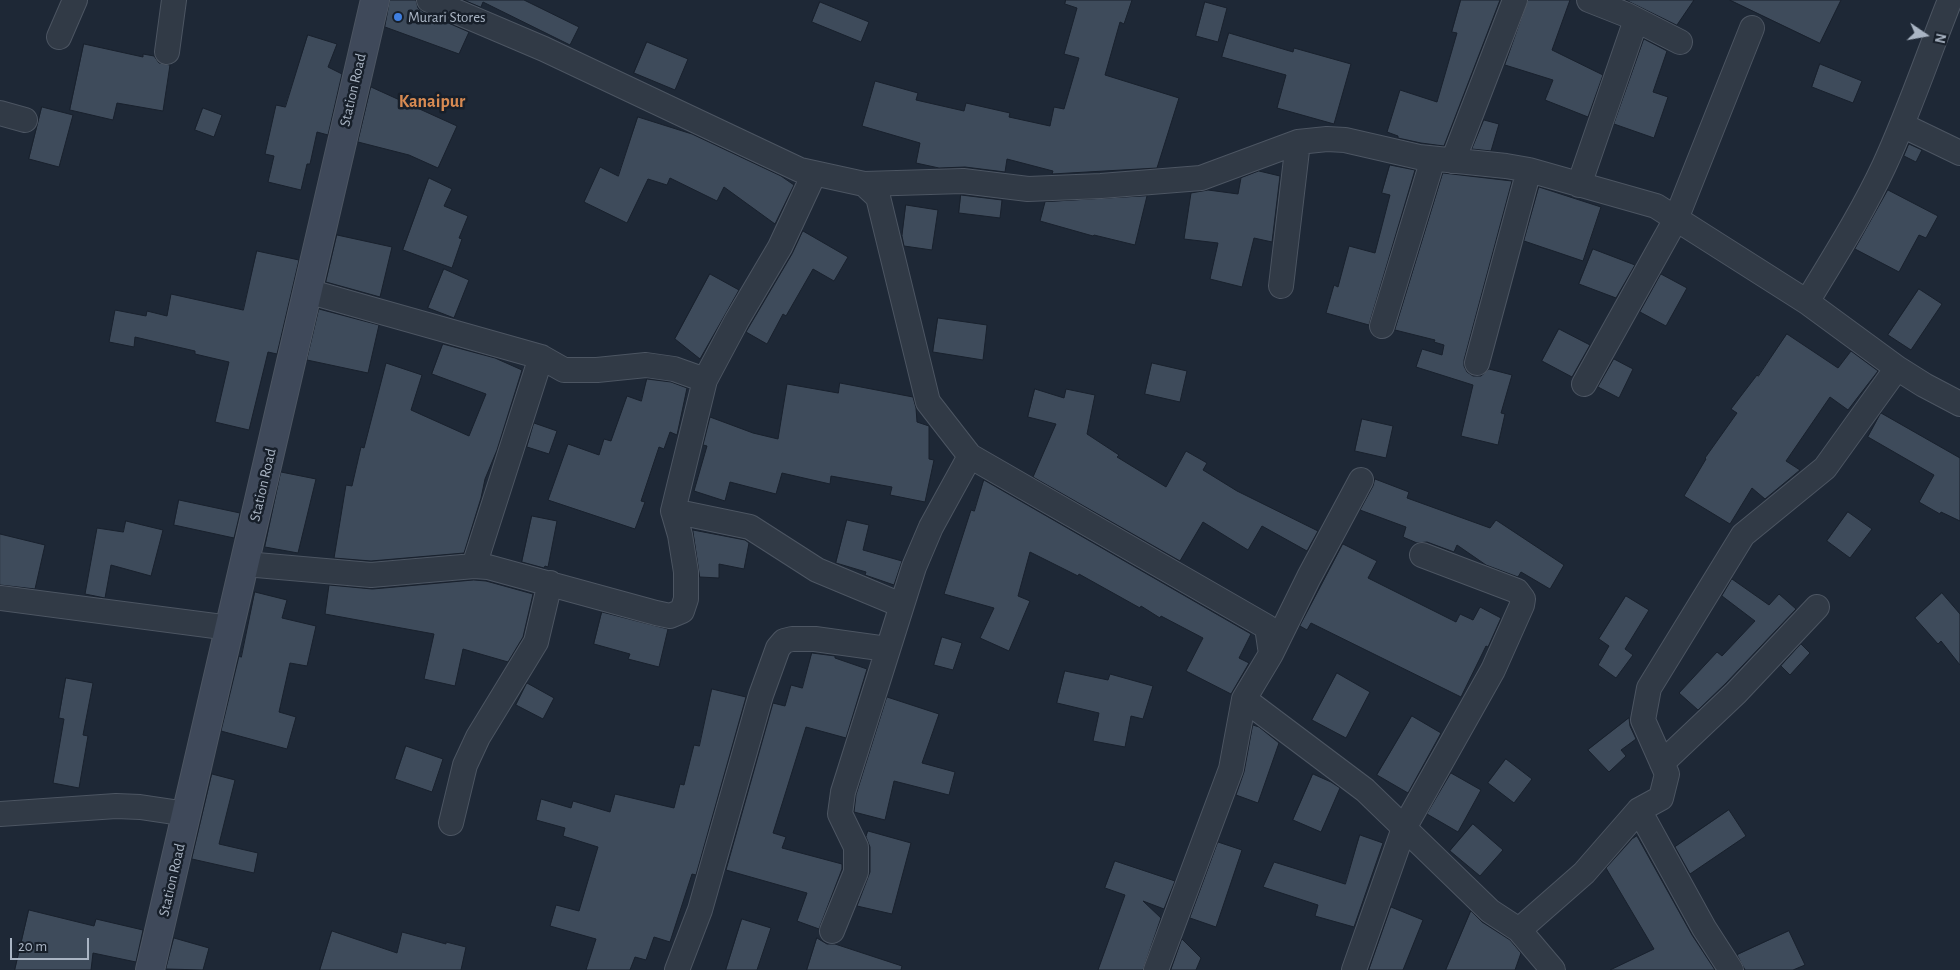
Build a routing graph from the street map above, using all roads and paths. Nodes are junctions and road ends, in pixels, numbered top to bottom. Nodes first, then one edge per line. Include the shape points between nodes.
1 (75, 0) edge
2 (174, 0) edge
3 (375, 0) edge
4 (429, 0) edge
5 (1515, 0) edge
6 (1590, 0) edge
7 (1950, 0) edge
8 (1636, 20) junction
9 (1752, 28) dead end
10 (59, 37) dead end
11 (1680, 42) dead end
12 (167, 52) dead end
13 (0, 113) edge
14 (24, 120) dead end
15 (1902, 125) junction
16 (1298, 142) junction
17 (1960, 153) edge
18 (1443, 160) junction
19 (1529, 170) junction
20 (814, 174) junction
21 (864, 184) junction
22 (1579, 186) junction
23 (1676, 219) junction
24 (1282, 286) dead end
25 (307, 291) junction
26 (1807, 302) junction
27 (1382, 326) dead end
28 (541, 358) junction
29 (1477, 363) dead end
30 (1897, 368) junction
31 (705, 380) junction
32 (1584, 384) dead end
33 (1960, 404) edge
34 (970, 456) junction
35 (1361, 480) dead end
36 (673, 511) junction
37 (1422, 555) dead end
38 (244, 564) junction
39 (474, 566) junction
40 (550, 583) junction
41 (0, 598) edge
42 (901, 605) junction
43 (1817, 607) dead end
44 (230, 628) junction
45 (887, 649) junction
46 (1271, 654) junction
47 (1244, 699) junction
48 (1662, 762) junction
49 (1639, 810) junction
50 (0, 814) edge
51 (188, 814) junction
52 (451, 823) dead end
53 (1404, 828) junction
54 (832, 930) dead end
55 (1519, 930) junction
56 (150, 970) edge
57 (677, 970) edge
58 (1156, 970) edge
59 (1354, 970) edge
60 (1553, 970) edge
61 (1731, 970) edge

1 - 10 street
2 - 12 street
3 - 25 main road, Station Road
4 - 20 street via 544,49
5 - 18 street
6 - 8 street
7 - 15 street
8 - 11 street
8 - 22 street
9 - 23 street
13 - 14 street
15 - 17 street
15 - 26 street via 1853,226
16 - 18 street via 1345,140
16 - 21 street via 1201,178 1028,189 963,181
16 - 24 street
18 - 19 street
18 - 27 street
19 - 22 street
19 - 29 street
20 - 21 street
20 - 31 street via 780,247
21 - 34 street via 878,197 928,402
22 - 23 street via 1656,206
23 - 26 street
23 - 32 street
25 - 28 street
25 - 38 main road, Station Road
26 - 30 street
28 - 31 street via 564,370 646,365 674,369
28 - 39 street
30 - 33 street
30 - 48 street via 1826,468 1743,535 1649,688 1643,720
31 - 36 street
34 - 42 street via 930,527
34 - 46 street via 1267,627
35 - 46 street
36 - 40 street via 686,572 686,599 682,611 670,616
36 - 42 street via 750,527 817,570
37 - 53 street via 1517,591 1523,599 1493,670
38 - 39 street via 371,575
38 - 44 main road, Station Road
39 - 40 street
40 - 52 street via 536,642 478,737 465,765
41 - 44 street
42 - 45 street
43 - 48 street via 1736,693
44 - 51 main road, Station Road
45 - 54 street via 843,792 840,814 856,847 856,872
45 - 57 street via 815,638 784,641 778,648 761,695 700,910
46 - 47 street
47 - 53 street via 1365,790
47 - 58 street via 1231,769
48 - 49 street via 1667,774 1661,798
49 - 55 street via 1584,873
49 - 61 street
50 - 51 street via 116,806
51 - 56 main road, Station Road
53 - 55 street via 1490,910
53 - 59 street
55 - 60 street

